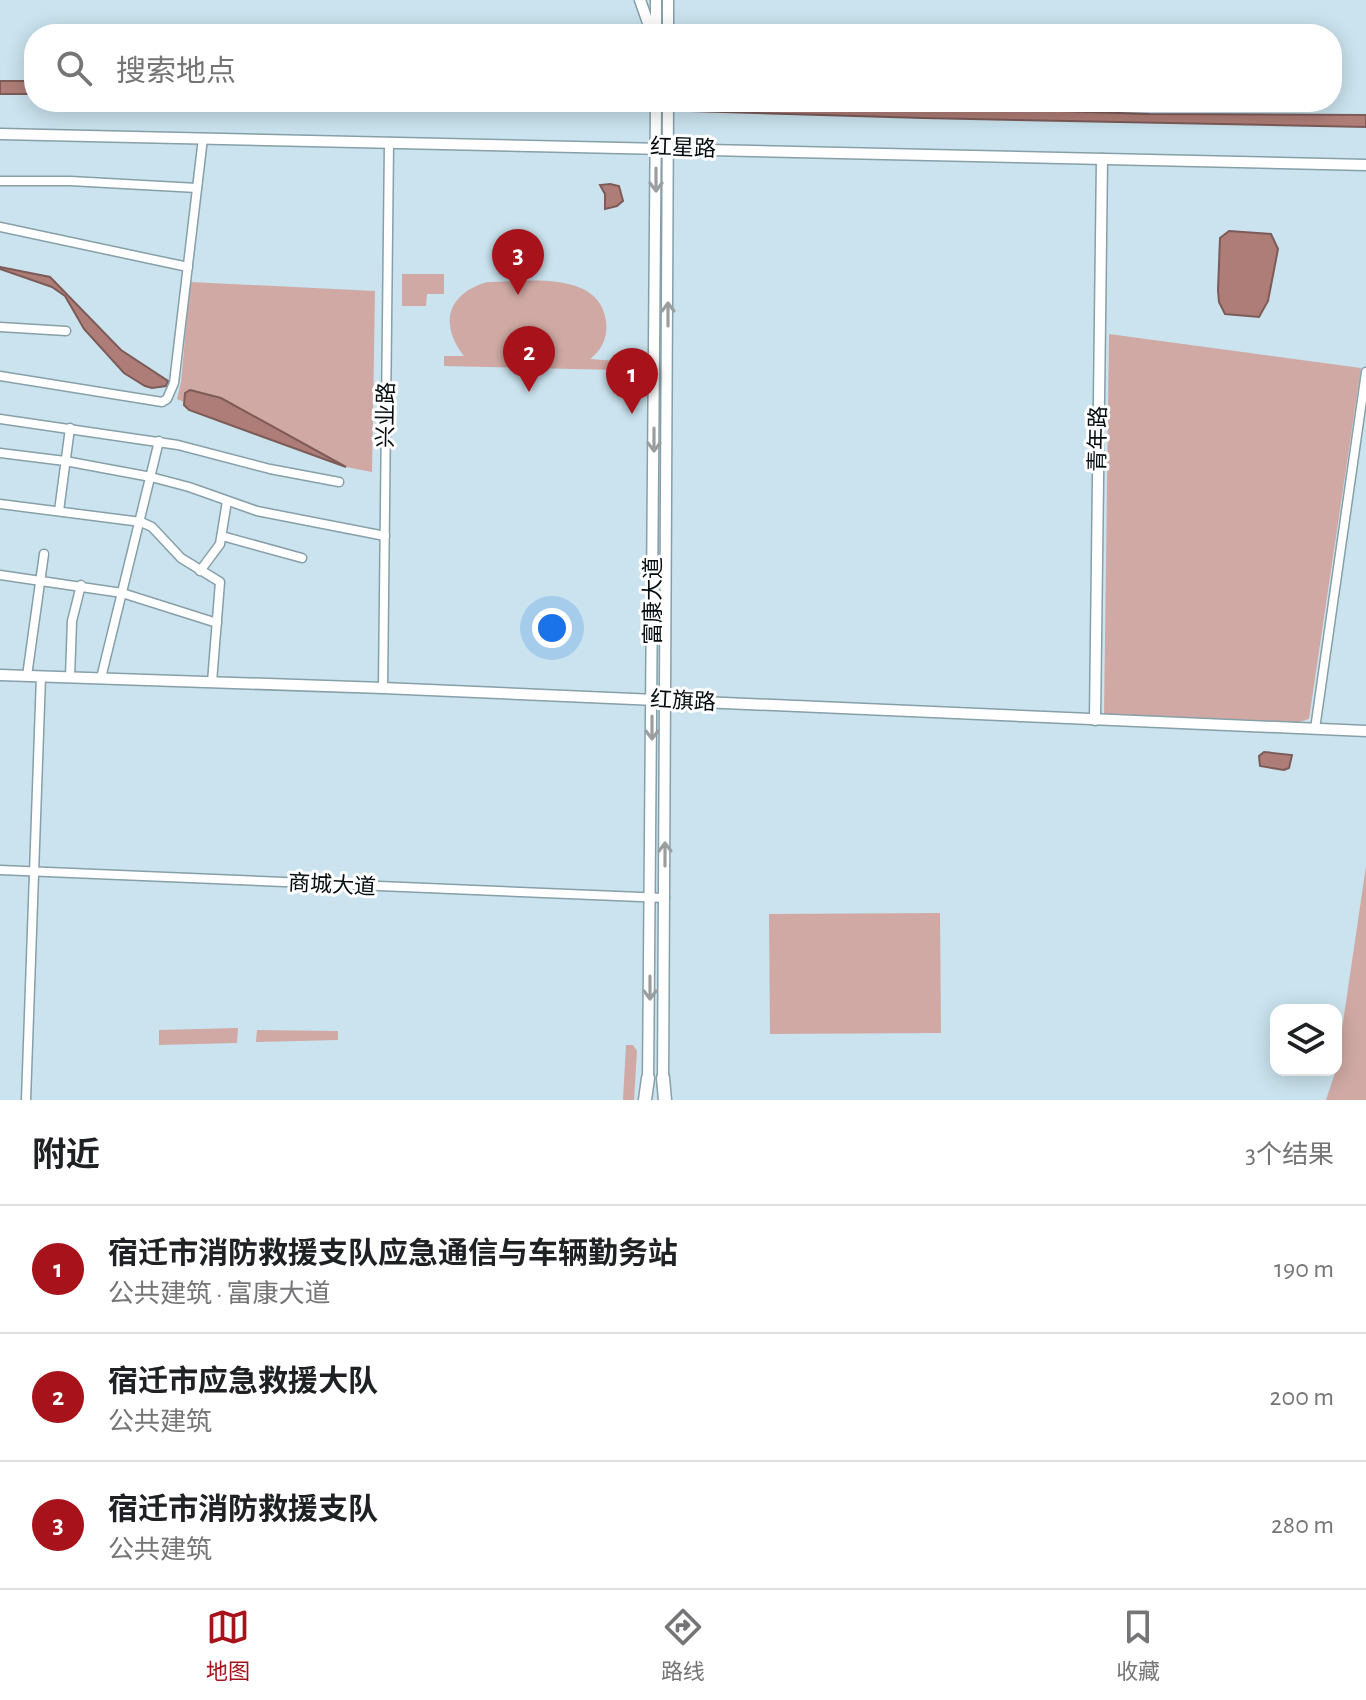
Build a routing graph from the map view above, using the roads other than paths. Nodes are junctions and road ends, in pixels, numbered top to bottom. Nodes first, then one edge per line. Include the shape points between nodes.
1 (640, 0) edge
2 (656, 0) edge
3 (668, 0) edge
4 (650, 24) edge
5 (655, 24) edge
6 (668, 24) edge
7 (656, 112) edge
8 (668, 112) edge
9 (0, 134) edge
10 (203, 138) junction
11 (389, 142) junction
12 (656, 147) junction
13 (668, 148) junction
14 (1102, 159) junction
15 (1366, 165) edge
16 (0, 181) edge
17 (197, 188) junction
18 (0, 227) edge
19 (188, 267) junction
20 (0, 327) edge
21 (66, 331) dead end
22 (1366, 372) edge
23 (0, 376) edge
24 (0, 419) edge
25 (1362, 424) edge
26 (70, 428) junction
27 (159, 441) junction
28 (0, 453) edge
29 (65, 461) junction
30 (151, 477) junction
31 (339, 482) dead end
32 (227, 501) junction
33 (0, 504) edge
34 (59, 511) junction
35 (141, 522) junction
36 (222, 536) junction
37 (385, 536) junction
38 (44, 554) dead end
39 (302, 558) dead end
40 (200, 571) junction
41 (0, 575) edge
42 (39, 579) junction
43 (81, 585) junction
44 (122, 593) junction
45 (217, 623) junction
46 (0, 675) edge
47 (27, 676) junction
48 (41, 676) junction
49 (70, 677) junction
50 (101, 678) junction
51 (212, 682) junction
52 (383, 688) junction
53 (652, 700) junction
54 (666, 701) junction
55 (1095, 720) junction
56 (1315, 729) junction
57 (1366, 731) edge
58 (0, 870) edge
59 (34, 871) junction
60 (651, 898) junction
61 (665, 898) junction
62 (648, 1078) joint
63 (663, 1078) joint
64 (26, 1100) edge
65 (646, 1100) edge
66 (664, 1100) edge

1 - 4 street
2 - 5 street
3 - 6 street
7 - 12 street, 富康大道
8 - 13 street, 富康大道
9 - 10 street, 红星路
10 - 11 street, 红星路
10 - 17 street
11 - 12 street, 红星路
11 - 37 street, 兴业路
12 - 13 street, 红星路
12 -> 53 street, 富康大道
13 - 14 street, 红星路
54 -> 13 street, 富康大道
14 - 15 street, 红星路
14 - 55 street, 青年路
16 - 17 street
17 - 19 street
18 - 19 street
19 - 23 street via 174,383 162,402
20 - 21 street
22 - 25 street
24 - 26 street
25 - 56 street
26 - 27 street
26 - 29 street
27 - 30 street
27 - 31 street
28 - 29 street
29 - 30 street
29 - 34 street
30 - 32 street
30 - 35 street
32 - 36 street
32 - 37 street
33 - 34 street
34 - 35 street
35 - 40 street
35 - 44 street
36 - 39 street
36 - 40 street
37 - 52 street, 兴业路
38 - 42 street
40 - 45 street via 220,582
41 - 42 street
42 - 43 street
42 - 47 street
43 - 44 street
43 - 49 street via 72,621
44 - 45 street
44 - 50 street
45 - 51 street
46 - 47 street, 红旗路
47 - 48 street, 红旗路
48 - 49 street, 红旗路
48 - 59 street
49 - 50 street, 红旗路
50 - 51 street, 红旗路
51 - 52 street, 红旗路
52 - 53 street, 红旗路
53 - 54 street, 红旗路
53 -> 60 street, 富康大道
54 - 55 street, 红旗路
61 -> 54 street, 富康大道
55 - 56 street, 红旗路
56 - 57 street, 红旗路
58 - 59 street, 商城大道
59 - 60 street, 商城大道
59 - 64 street
60 - 61 street, 商城大道
60 -> 62 street, 富康大道
61 - 63 street, 富康大道
62 - 65 main road
63 - 66 main road

